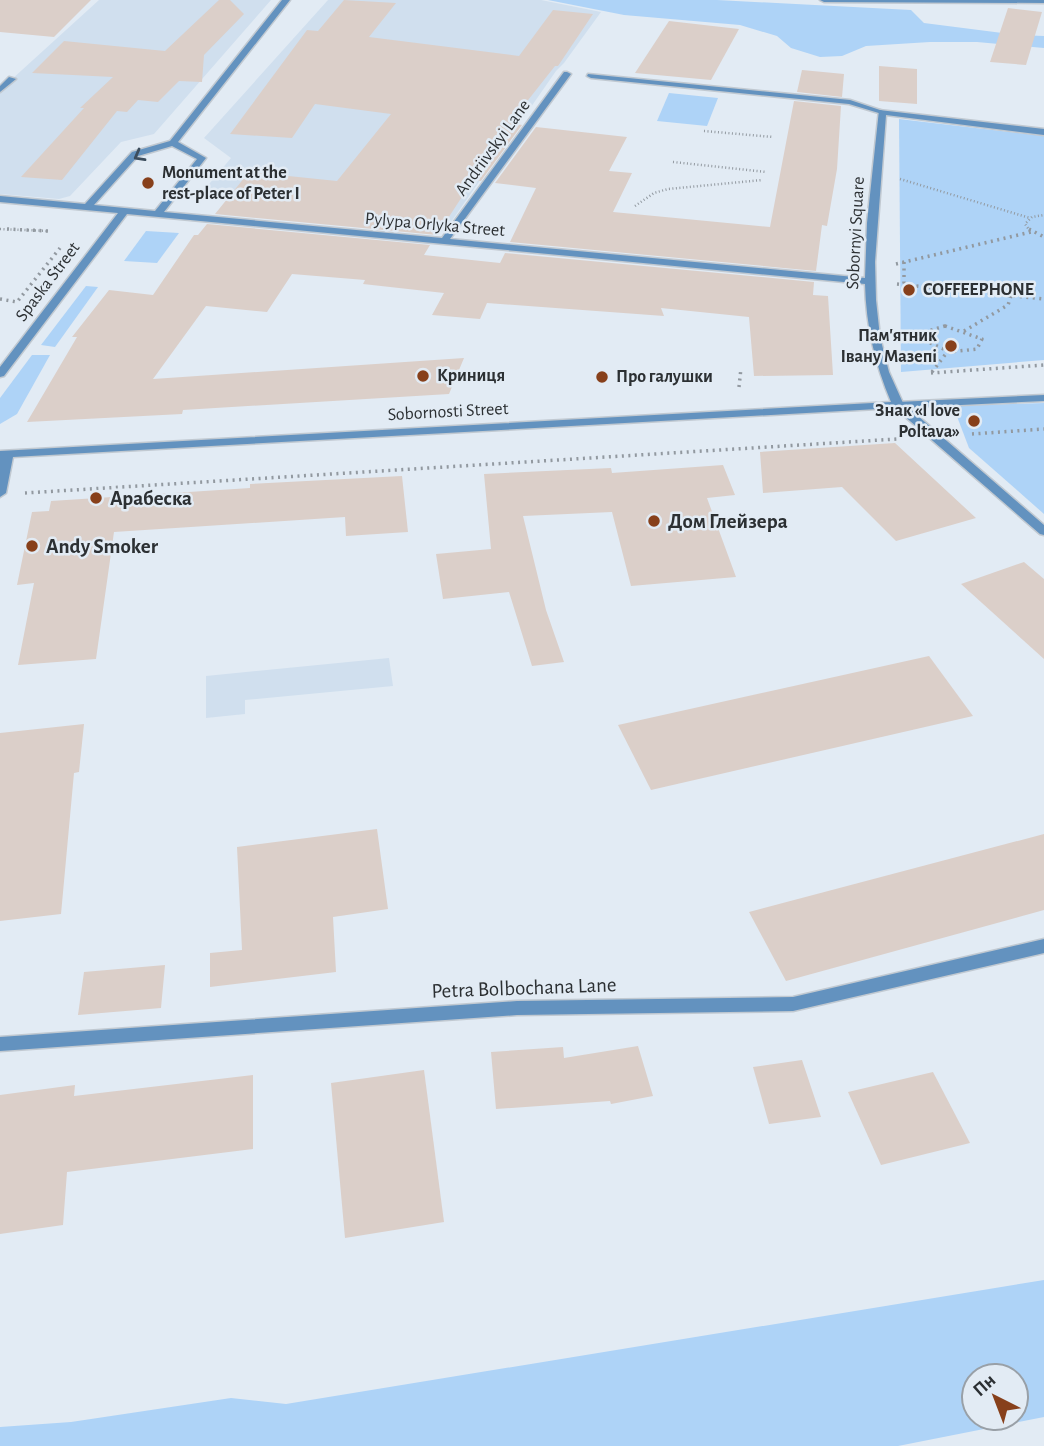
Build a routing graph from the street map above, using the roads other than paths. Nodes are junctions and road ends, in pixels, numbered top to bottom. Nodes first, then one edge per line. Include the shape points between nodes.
1 (286, 0) edge
2 (824, 0) edge
3 (1044, 1) edge
4 (567, 74) dead end
5 (591, 76) dead end
6 (12, 79) dead end
7 (0, 90) edge
8 (882, 112) junction
9 (1044, 132) edge
10 (173, 143) junction
11 (0, 199) edge
12 (88, 207) junction
13 (124, 211) junction
14 (157, 214) junction
15 (444, 241) junction
16 (868, 281) junction
17 (0, 374) edge
18 (1044, 398) edge
19 (898, 405) junction
20 (4, 454) edge
21 (0, 493) edge
22 (1044, 531) edge
23 (1044, 946) edge
24 (0, 1044) edge

1 - 10 street
2 - 3 street
4 - 15 street, Andriivskyi Lane
5 - 8 street via 850,102
6 - 7 street
8 - 9 street
8 - 16 street, Sobornyi Square
10 -> 12 street via 135,154
10 - 14 street via 202,158
11 - 12 street, Pylypa Orlyka Street
12 - 13 street, Pylypa Orlyka Street
13 - 14 street, Pylypa Orlyka Street
13 - 17 street, Spaska Street
14 - 15 street, Pylypa Orlyka Street
15 - 16 street, Pylypa Orlyka Street
16 - 19 street, Sobornyi Square via 883,378
18 - 19 street, Sobornosti Street
19 - 20 street, Sobornosti Street
19 - 22 street, Sobornyi Square
20 - 21 street
23 - 24 street, Petra Bolbochana Lane via 793,1004 517,1008

